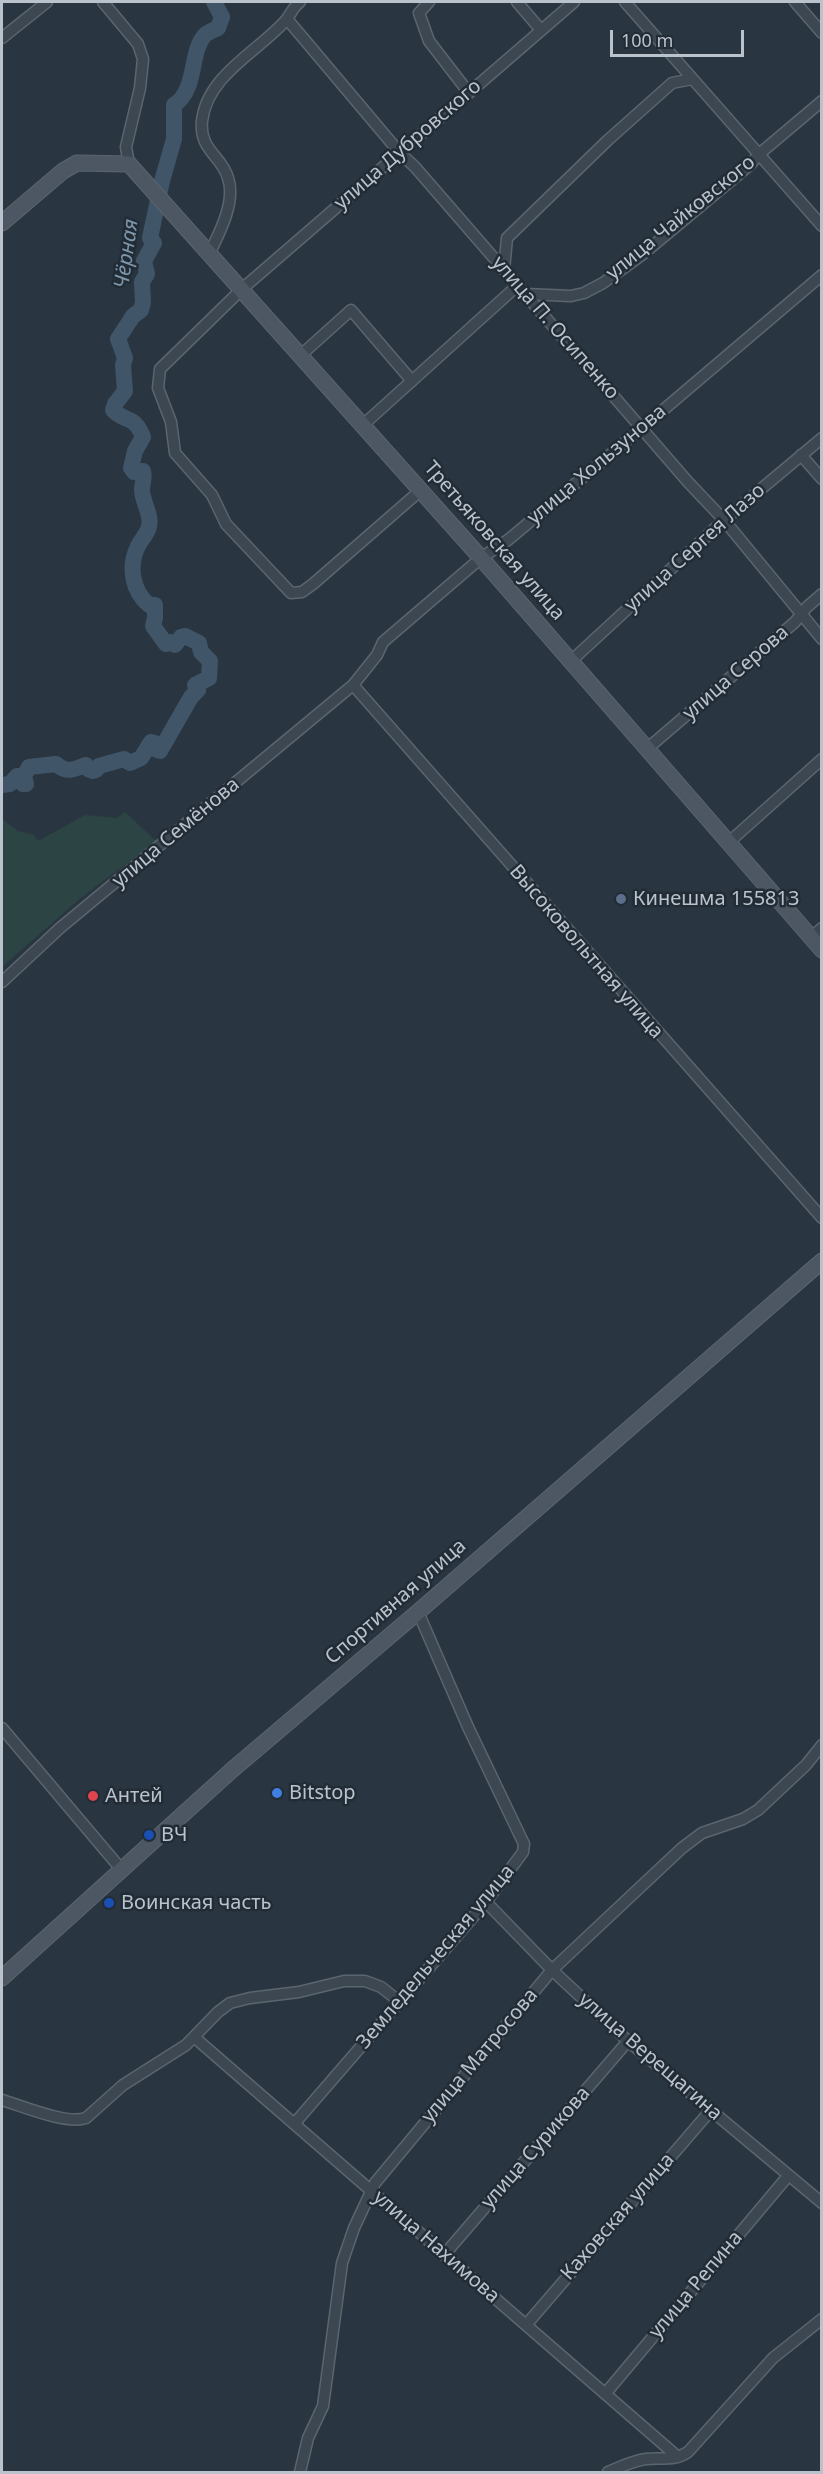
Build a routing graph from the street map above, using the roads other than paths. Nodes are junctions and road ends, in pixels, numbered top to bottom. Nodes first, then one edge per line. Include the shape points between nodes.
1 (47, 2) edge
2 (103, 2) edge
3 (300, 2) edge
4 (429, 2) edge
5 (517, 2) edge
6 (574, 2) edge
7 (625, 2) edge
8 (795, 2) edge
9 (287, 19) junction
10 (541, 30) junction
11 (822, 33) edge
12 (2, 38) edge
13 (692, 79) junction
14 (469, 93) junction
15 (822, 101) edge
16 (400, 153) junction
17 (758, 155) junction
18 (132, 168) junction
19 (2, 223) edge
20 (822, 226) edge
21 (210, 252) junction
22 (504, 270) junction
23 (822, 275) edge
24 (242, 289) junction
25 (521, 290) junction
26 (301, 355) junction
27 (412, 381) junction
28 (363, 425) junction
29 (642, 428) junction
30 (822, 438) edge
31 (801, 455) junction
32 (822, 479) edge
33 (421, 490) junction
34 (724, 520) junction
35 (481, 558) junction
36 (822, 594) edge
37 (801, 614) junction
38 (822, 639) edge
39 (572, 661) junction
40 (353, 685) junction
41 (648, 748) junction
42 (822, 759) edge
43 (728, 843) junction
44 (816, 933) edge
45 (822, 950) edge
46 (2, 982) edge
47 (822, 1218) edge
48 (822, 1261) edge
49 (418, 1612) junction
50 (2, 1728) edge
51 (822, 1745) edge
52 (121, 1869) junction
53 (486, 1902) junction
54 (552, 1970) junction
55 (2, 1978) edge
56 (400, 2002) junction
57 (194, 2037) junction
58 (628, 2041) junction
59 (2, 2100) edge
60 (711, 2110) junction
61 (294, 2124) junction
62 (788, 2176) junction
63 (370, 2190) junction
64 (822, 2203) edge
65 (444, 2255) junction
66 (822, 2319) edge
67 (526, 2325) junction
68 (605, 2394) junction
69 (678, 2457) junction
70 (660, 2460) junction
71 (300, 2472) edge
72 (608, 2472) edge
73 (661, 2472) edge

1 - 12 street
2 - 18 street via 138,44 143,59 126,147
3 - 9 street
4 - 14 street via 419,13 429,41
5 - 10 street
6 - 10 street, улица Дубровского
7 - 13 street
8 - 11 street
9 - 16 street, улица П. Осипенко
9 - 21 street via 226,74 205,109 202,122 206,145 230,185 226,214
10 - 14 street, улица Дубровского
13 - 17 street
13 - 22 street via 672,83 542,202 507,238
14 - 16 street, улица Дубровского
15 - 17 street, улица Чайковского
16 - 22 street, улица П. Осипенко
16 - 24 street, улица Дубровского
17 - 20 street
17 - 25 street, улица Чайковского via 644,254 603,283 571,296
18 - 19 street via 76,163
18 - 21 street, Третьяковская улица
21 - 24 street, Третьяковская улица
22 - 25 street, улица П. Осипенко
23 - 29 street, улица Хользунова
24 - 26 street, Третьяковская улица
24 - 33 street via 160,369 158,388 171,422 175,453 212,495 226,524 291,593 302,592
25 - 27 street
25 - 29 street, улица П. Осипенко
26 - 27 street via 351,310
26 - 28 street, Третьяковская улица
27 - 28 street
28 - 33 street, Третьяковская улица
29 - 34 street, улица П. Осипенко
29 - 35 street, улица Хользунова
30 - 31 street, улица Сергея Лазо
31 - 32 street
31 - 34 street, улица Сергея Лазо
33 - 35 street, Третьяковская улица
34 - 37 street, улица П. Осипенко
34 - 39 street, улица Сергея Лазо
35 - 39 street, Третьяковская улица
35 - 40 street, улица Хользунова via 383,642
36 - 37 street, улица Серова
37 - 38 street, улица П. Осипенко
37 - 41 street, улица Серова
39 - 41 street, Третьяковская улица
40 - 46 street, улица Семёнова via 60,928
40 - 47 street, Высоковольтная улица
41 - 43 street, Третьяковская улица
42 - 43 street
43 - 44 street, Третьяковская улица
44 - 45 street, Третьяковская улица
48 - 49 street, Спортивная улица
49 - 52 street, Спортивная улица
49 - 53 street, Земледельческая улица via 524,1844 523,1852
50 - 52 street
51 - 54 street, улица Матросова via 758,1810 702,1833 682,1848
52 - 55 street, Спортивная улица
53 - 54 street, улица Верещагина
53 - 56 street, Земледельческая улица
54 - 58 street, улица Верещагина
54 - 63 street, улица Матросова
56 - 57 street via 381,1987 365,1981 344,1981 230,2004
56 - 61 street, Земледельческая улица
57 - 59 street via 123,2085 86,2118 79,2120
57 - 61 street, улица Нахимова
58 - 60 street, улица Верещагина
58 - 65 street, улица Сурикова
60 - 62 street, улица Верещагина
60 - 67 street, Каховская улица
61 - 63 street, улица Нахимова
62 - 64 street, улица Верещагина
62 - 68 street, улица Репина
63 - 65 street, улица Нахимова
63 - 71 street, улица Матросова via 342,2263 323,2406 308,2438
65 - 67 street, улица Нахимова
66 - 69 street via 773,2358 697,2444
67 - 68 street, улица Нахимова
68 - 69 street, улица Нахимова
69 - 70 street
70 - 72 street via 630,2463
70 - 73 street

